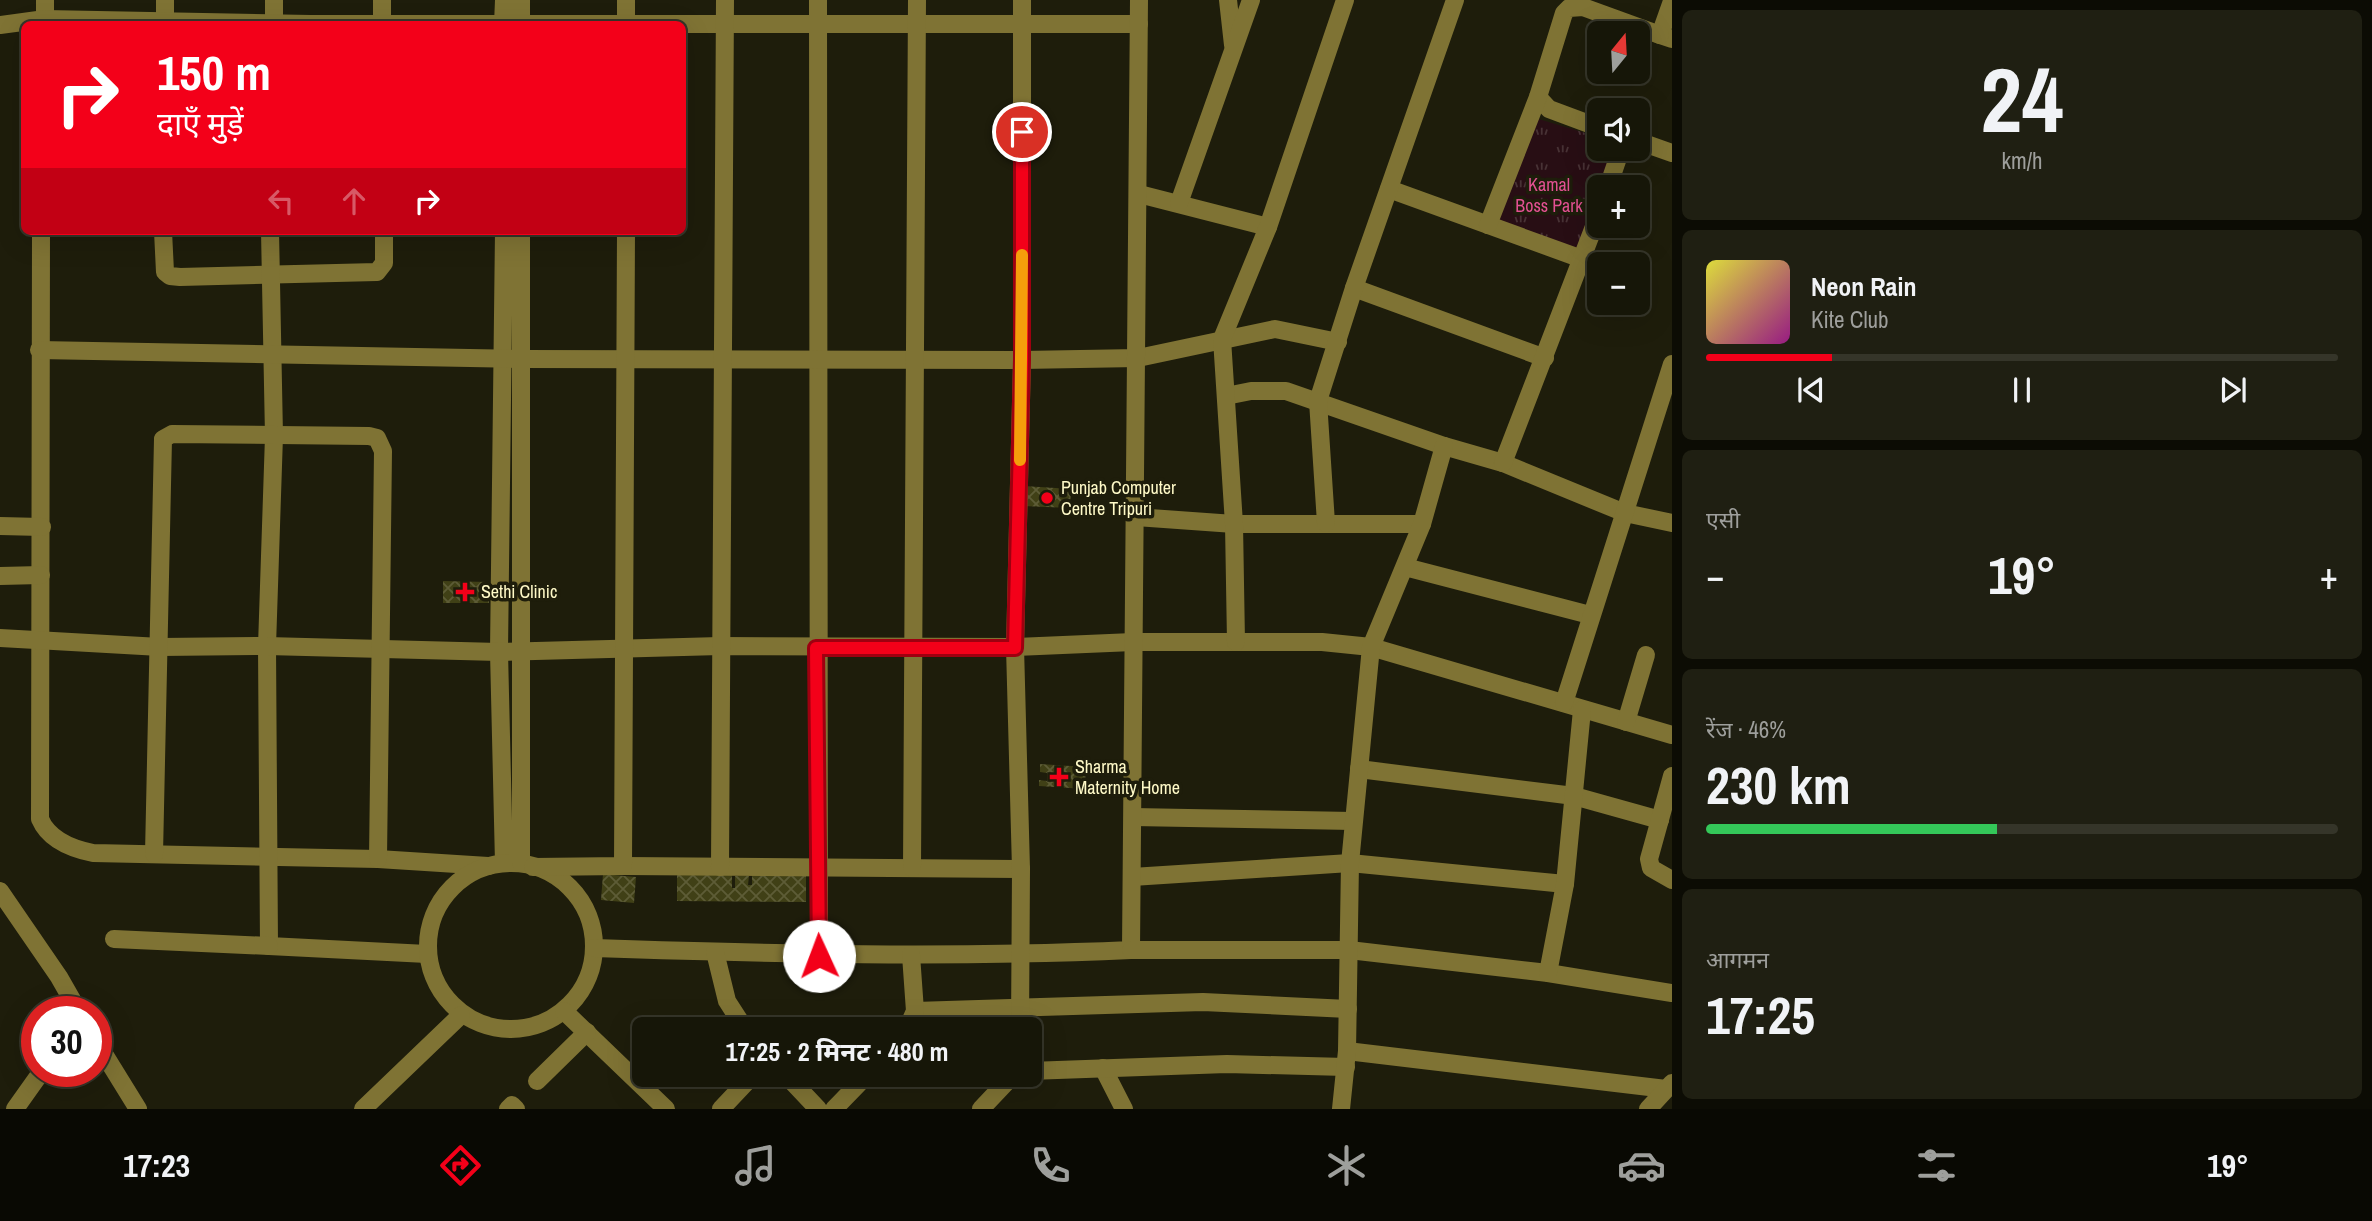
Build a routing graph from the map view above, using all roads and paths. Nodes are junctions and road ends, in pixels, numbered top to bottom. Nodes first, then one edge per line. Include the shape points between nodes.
1 (45, 0) edge
2 (165, 0) edge
3 (274, 0) edge
4 (382, 0) edge
5 (504, 0) edge
6 (522, 0) edge
7 (626, 0) edge
8 (724, 0) edge
9 (818, 0) edge
10 (917, 0) edge
11 (1022, 0) edge
12 (1139, 0) edge
13 (1228, 0) edge
14 (1251, 0) edge
15 (1345, 0) edge
16 (1455, 0) edge
17 (1672, 1) edge
18 (1561, 4) edge
19 (45, 21) edge
20 (165, 21) edge
21 (274, 21) edge
22 (382, 21) edge
23 (511, 21) edge
24 (513, 21) edge
25 (626, 21) edge
26 (21, 24) edge
27 (686, 24) edge
28 (724, 24) junction
29 (817, 24) junction
30 (917, 24) junction
31 (1022, 24) junction
32 (1139, 24) junction
33 (0, 25) edge
34 (1666, 37) edge
35 (1233, 51) junction
36 (1538, 97) junction
37 (1587, 123) edge
38 (1650, 145) edge
39 (1672, 153) edge
40 (1389, 189) junction
41 (1139, 194) junction
42 (1179, 203) junction
43 (1488, 225) junction
44 (1268, 227) junction
45 (41, 235) edge
46 (163, 235) edge
47 (270, 235) edge
48 (384, 235) edge
49 (503, 235) edge
50 (521, 235) edge
51 (626, 235) edge
52 (1590, 238) edge
53 (1583, 259) junction
54 (270, 273) junction
55 (1354, 288) junction
56 (1222, 339) junction
57 (1338, 342) junction
58 (39, 350) junction
59 (271, 355) junction
60 (512, 358) junction
61 (1138, 358) junction
62 (1545, 358) junction
63 (625, 359) junction
64 (724, 359) junction
65 (818, 360) junction
66 (916, 360) junction
67 (1022, 360) junction
68 (1672, 364) edge
69 (1226, 396) junction
70 (1318, 401) junction
71 (274, 436) junction
72 (1444, 446) junction
73 (1503, 463) junction
74 (1625, 513) junction
75 (1136, 517) junction
76 (1326, 523) junction
77 (1672, 523) edge
78 (1234, 524) junction
79 (1422, 524) junction
80 (0, 526) edge
81 (41, 527) junction
82 (1405, 567) junction
83 (41, 575) junction
84 (0, 576) edge
85 (1590, 615) junction
86 (0, 638) edge
87 (42, 640) junction
88 (1133, 642) junction
89 (1236, 642) junction
90 (267, 646) junction
91 (720, 646) junction
92 (911, 647) junction
93 (1371, 647) junction
94 (160, 648) junction
95 (816, 648) junction
96 (1015, 648) junction
97 (380, 649) junction
98 (625, 649) junction
99 (499, 652) junction
100 (519, 652) junction
101 (1646, 655) dead end
102 (1563, 703) junction
103 (1582, 710) junction
104 (1626, 722) junction
105 (1672, 735) edge
106 (1359, 769) junction
107 (1671, 781) edge
108 (1574, 796) junction
109 (1133, 817) junction
110 (1660, 820) junction
111 (1353, 821) junction
112 (154, 854) junction
113 (269, 857) junction
114 (378, 859) junction
115 (1350, 863) junction
116 (511, 865) junction
117 (623, 866) junction
118 (720, 867) junction
119 (816, 867) junction
120 (912, 868) junction
121 (1021, 869) junction
122 (1132, 877) junction
123 (1672, 880) edge
124 (1565, 884) junction
125 (3, 902) edge
126 (114, 939) dead end
127 (270, 946) junction
128 (594, 948) junction
129 (1131, 950) junction
130 (1349, 950) junction
131 (715, 953) junction
132 (427, 954) junction
133 (1021, 955) junction
134 (819, 956) junction
135 (911, 956) junction
136 (1548, 973) junction
137 (1672, 993) edge
138 (70, 996) edge
139 (1021, 1007) junction
140 (1348, 1009) junction
141 (564, 1011) junction
142 (915, 1011) junction
143 (461, 1015) junction
144 (737, 1017) edge
145 (912, 1017) edge
146 (1021, 1017) edge
147 (587, 1032) junction
148 (1347, 1059) junction
149 (112, 1067) edge
150 (1103, 1068) junction
151 (1042, 1070) edge
152 (537, 1081) dead end
153 (1669, 1086) edge
154 (31, 1087) edge
155 (742, 1087) edge
156 (797, 1087) edge
157 (855, 1087) edge
158 (1002, 1087) edge
159 (15, 1109) edge
160 (138, 1109) edge
161 (363, 1109) edge
162 (508, 1109) edge
163 (516, 1109) edge
164 (666, 1109) edge
165 (721, 1109) edge
166 (818, 1109) edge
167 (834, 1109) edge
168 (981, 1109) edge
169 (1124, 1109) edge
170 (1341, 1109) edge
171 (1648, 1109) edge

1 - 19 street
2 - 20 street
3 - 21 street
4 - 22 street
5 - 23 street
6 - 24 street
7 - 25 street
8 - 28 street
9 - 29 street
10 - 30 street
11 - 31 street
12 - 32 street
13 - 35 street
14 - 35 street
15 - 44 street
16 - 40 street
17 - 34 street
18 - 34 street via 1583,7
18 - 36 street via 1564,13
26 - 33 street
27 - 28 street
28 - 29 street
28 - 64 street
29 - 30 street
29 - 65 street
30 - 31 street
30 - 66 street
31 - 32 street
31 - 67 street
32 - 41 street
35 - 42 street
36 - 37 street via 1549,109
36 - 43 street
38 - 39 street
40 - 43 street
40 - 55 street
41 - 42 street
41 - 61 street
42 - 44 street
43 - 53 street
44 - 56 street
45 - 58 street
46 - 54 street via 163,264 170,276
47 - 54 street
48 - 54 street via 384,262 377,272
49 - 60 street
50 - 60 street
51 - 63 street
52 - 53 street
53 - 62 street
54 - 59 street
55 - 57 street
55 - 62 street
56 - 57 street via 1285,329
56 - 61 street
56 - 69 street
57 - 70 street
58 - 59 street
58 - 81 street
59 - 60 street
59 - 71 street
60 - 63 street
60 - 99 street
60 - 100 street
61 - 67 street
61 - 75 street
62 - 73 street
63 - 64 street
63 - 98 street
64 - 65 street
64 - 91 street
65 - 66 street
65 - 95 street
66 - 67 street
66 - 92 street
67 - 96 street
68 - 74 street
69 - 70 street via 1286,391
69 - 78 street
70 - 72 street
70 - 76 street
71 - 90 street
71 - 94 street via 172,434 163,439
71 - 97 street via 369,436 381,443
72 - 73 street
72 - 79 street
73 - 74 street
74 - 77 street
74 - 85 street
75 - 78 street
75 - 88 street
76 - 78 street
76 - 79 street
78 - 89 street
79 - 82 street
80 - 81 street
81 - 83 street
82 - 85 street
82 - 93 street
83 - 84 street
83 - 87 street
85 - 102 street
86 - 87 street
87 - 94 street
87 - 112 street via 40,820 44,828 59,841 93,853
88 - 89 street
88 - 96 street
88 - 109 street
89 - 93 street
90 - 94 street
90 - 97 street
90 - 113 street
91 - 95 street
91 - 98 street
91 - 118 street
92 - 95 street
92 - 96 street
92 - 120 street
93 - 102 street
93 - 106 street
94 - 112 street
95 - 119 street
96 - 121 street
97 - 99 street
97 - 114 street
98 - 100 street
98 - 117 street
99 - 100 street
99 - 116 street
100 - 116 street
101 - 104 street
102 - 103 street
103 - 104 street
103 - 108 street
104 - 105 street
106 - 108 street
106 - 111 street
107 - 110 street
108 - 110 street
108 - 124 street
109 - 111 street
109 - 122 street
110 - 123 street via 1651,867
111 - 115 street
112 - 113 street
113 - 114 street
113 - 127 street
114 - 116 street
115 - 122 street
115 - 124 street
115 - 130 street
116 - 117 street
116 - 128 street via 547,871 567,885 592,925
116 - 132 street via 462,878 441,899 429,925
117 - 118 street
118 - 119 street
119 - 120 street
119 - 134 street
120 - 121 street
121 - 133 street
122 - 129 street
124 - 136 street
125 - 138 street
126 - 127 street
127 - 132 street
128 - 131 street
128 - 141 street via 585,982
129 - 130 street
129 - 133 street
130 - 136 street
130 - 140 street
131 - 134 street
131 - 144 street via 727,1001
132 - 143 street via 433,978
133 - 135 street
133 - 139 street
134 - 135 street
135 - 142 street
136 - 137 street
139 - 140 street via 1203,1002
139 - 142 street
139 - 146 street
140 - 148 street
141 - 143 street via 541,1024 516,1030 489,1027
141 - 147 street
142 - 145 street
143 - 161 street
147 - 152 street
147 - 164 street
148 - 150 street
148 - 153 street
148 - 170 street
149 - 160 street
150 - 151 street
150 - 169 street
153 - 171 street
154 - 159 street
155 - 165 street
156 - 166 street
157 - 167 street
158 - 168 street
162 - 163 street via 512,1105

